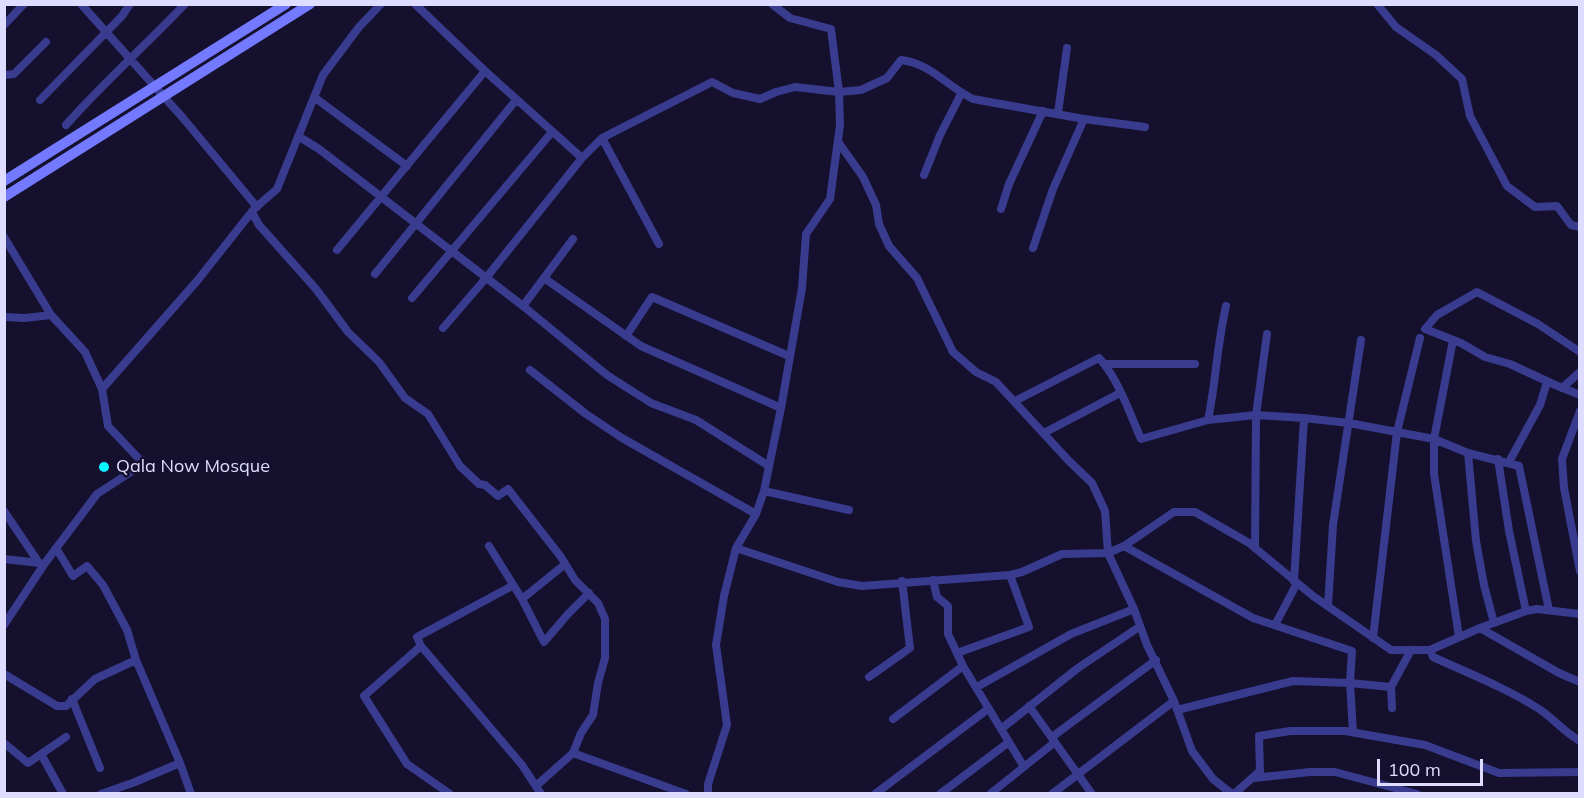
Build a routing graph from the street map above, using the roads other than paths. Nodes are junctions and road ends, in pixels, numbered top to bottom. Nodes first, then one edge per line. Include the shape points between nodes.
1 (24, 4) edge
2 (81, 4) edge
3 (130, 4) edge
4 (185, 4) edge
5 (286, 4) edge
6 (310, 4) edge
7 (381, 4) edge
8 (415, 4) edge
9 (772, 4) edge
10 (1377, 4) edge
11 (4, 25) edge
12 (106, 32) junction
13 (46, 42) dead end
14 (1067, 48) dead end
15 (131, 60) junction
16 (485, 72) junction
17 (4, 75) edge
18 (155, 87) junction
19 (839, 92) junction
20 (961, 94) junction
21 (164, 97) junction
22 (314, 97) junction
23 (40, 100) dead end
24 (516, 100) junction
25 (1043, 111) junction
26 (1058, 113) junction
27 (1084, 119) junction
28 (66, 126) dead end
29 (1145, 127) dead end
30 (552, 132) junction
31 (298, 136) junction
32 (602, 138) junction
33 (839, 143) junction
34 (582, 158) junction
35 (407, 166) junction
36 (924, 176) dead end
37 (4, 181) edge
38 (4, 197) edge
39 (381, 198) junction
40 (254, 209) junction
41 (1001, 209) dead end
42 (416, 225) junction
43 (1580, 228) edge
44 (4, 237) edge
45 (573, 240) dead end
46 (659, 244) dead end
47 (1033, 248) dead end
48 (337, 250) dead end
49 (451, 252) junction
50 (375, 273) dead end
51 (486, 278) junction
52 (544, 278) junction
53 (412, 298) dead end
54 (523, 306) junction
55 (1226, 306) dead end
56 (51, 315) junction
57 (4, 317) edge
58 (443, 328) dead end
59 (1267, 334) dead end
60 (626, 336) junction
61 (1420, 338) dead end
62 (1361, 340) dead end
63 (1453, 340) junction
64 (1580, 352) edge
65 (789, 356) junction
66 (1104, 363) junction
67 (1195, 364) dead end
68 (530, 370) dead end
69 (1580, 372) edge
70 (1547, 382) junction
71 (1562, 388) junction
72 (102, 389) junction
73 (1120, 393) junction
74 (1580, 395) edge
75 (1015, 401) junction
76 (781, 408) junction
77 (1580, 411) edge
78 (1256, 415) junction
79 (1304, 418) junction
80 (1208, 420) junction
81 (1349, 423) junction
82 (1397, 432) junction
83 (1044, 434) junction
84 (1434, 439) junction
85 (1468, 453) junction
86 (1498, 459) junction
87 (1509, 462) junction
88 (769, 466) junction
89 (764, 491) junction
90 (849, 510) dead end
91 (4, 511) edge
92 (756, 514) junction
93 (489, 546) dead end
94 (1124, 546) junction
95 (56, 548) junction
96 (736, 548) junction
97 (1255, 548) junction
98 (1108, 553) junction
99 (4, 559) edge
100 (42, 563) junction
101 (564, 565) junction
102 (1580, 571) edge
103 (1010, 575) junction
104 (933, 580) junction
105 (902, 582) junction
106 (1296, 582) junction
107 (512, 586) junction
108 (589, 593) junction
109 (522, 599) junction
110 (1328, 606) junction
111 (1134, 609) junction
112 (1549, 610) junction
113 (1526, 611) junction
114 (1580, 614) edge
115 (1494, 623) junction
116 (4, 625) edge
117 (1275, 625) junction
118 (1139, 627) junction
119 (1480, 628) junction
120 (1459, 637) junction
121 (1372, 638) junction
122 (421, 646) junction
123 (1411, 650) junction
124 (1430, 650) junction
125 (957, 653) junction
126 (136, 660) junction
127 (1156, 660) junction
128 (963, 666) junction
129 (4, 674) edge
130 (869, 677) dead end
131 (1580, 682) edge
132 (1350, 683) junction
133 (977, 687) junction
134 (1391, 687) junction
135 (72, 699) junction
136 (1174, 701) junction
137 (1029, 706) junction
138 (1392, 708) dead end
139 (988, 709) junction
140 (1177, 710) junction
141 (894, 720) dead end
142 (1001, 729) junction
143 (1353, 732) junction
144 (66, 737) dead end
145 (1053, 740) junction
146 (1580, 741) edge
147 (1009, 742) junction
148 (4, 743) edge
149 (573, 753) junction
150 (41, 754) junction
151 (180, 763) junction
152 (1024, 767) junction
153 (100, 768) dead end
154 (1580, 772) edge
155 (1078, 773) junction
156 (1252, 778) junction
157 (538, 790) edge
158 (189, 793) edge
159 (449, 793) edge
160 (1412, 793) edge
161 (63, 794) edge
162 (101, 794) edge
163 (686, 794) edge
164 (708, 794) edge
165 (875, 794) edge
166 (940, 794) edge
167 (990, 794) edge
168 (1052, 794) edge
169 (1092, 794) edge
170 (1233, 794) edge

1 - 11 street
2 - 12 street
3 - 12 street
4 - 15 street
5 - 18 main road
6 - 21 main road
7 - 22 street via 323,75
8 - 16 street
9 - 19 street via 790,18 831,29
10 - 43 street via 1396,27 1462,79 1470,116 1507,186 1535,207 1557,206 1571,225
12 - 15 street
12 - 23 street
13 - 17 street via 14,74
14 - 26 street
15 - 18 street
15 - 28 street
16 - 24 street
16 - 35 street
18 - 21 street
18 - 37 main road
19 - 20 street via 861,90 887,78 901,60 915,62
19 - 32 street via 795,87 760,99 733,93 712,82
19 - 33 street
20 - 25 street
20 - 36 street
21 - 38 main road
21 - 40 street via 219,159
22 - 31 street
22 - 35 street
24 - 30 street
24 - 42 street
25 - 26 street
25 - 41 street
26 - 27 street
27 - 29 street
27 - 47 street via 1053,189
30 - 34 street
30 - 49 street
31 - 39 street
31 - 40 street via 277,189
32 - 34 street
32 - 46 street
33 - 65 street via 830,199 806,234 802,288
33 - 75 street via 863,177 889,246 916,278 953,352 976,372 996,382
34 - 51 street
35 - 39 street
39 - 42 street
39 - 48 street
40 - 72 street
40 - 101 street via 259,225 348,332 379,362 405,398 428,414 460,466 498,496 508,489
42 - 49 street
42 - 50 street
44 - 56 street
45 - 52 street
49 - 51 street
49 - 53 street
51 - 54 street
51 - 58 street
52 - 54 street
52 - 60 street
54 - 88 street via 607,375 651,403 696,420
55 - 80 street
56 - 57 street
56 - 72 street via 85,352
59 - 78 street
60 - 65 street via 652,297
60 - 76 street
61 - 82 street
62 - 81 street
63 - 64 street via 1425,329 1437,315 1477,292 1538,324
63 - 70 street
63 - 84 street
65 - 76 street
66 - 67 street
66 - 73 street
66 - 75 street via 1099,358
68 - 92 street via 613,432
69 - 71 street
70 - 71 street
70 - 87 street via 1540,405
71 - 74 street
72 - 95 street via 108,426 142,462 97,494
73 - 80 street via 1141,439
73 - 83 street
75 - 83 street
76 - 88 street
77 - 102 street via 1562,459
78 - 79 street
78 - 80 street
78 - 97 street
79 - 81 street
79 - 106 street
81 - 82 street
81 - 110 street via 1333,525
82 - 84 street
82 - 121 street
83 - 98 street via 1092,483 1105,511
84 - 85 street
84 - 120 street via 1434,474
85 - 86 street
85 - 115 street via 1476,541
86 - 87 street
86 - 113 street
87 - 112 street via 1519,466
88 - 89 street
89 - 90 street
89 - 92 street
91 - 100 street
92 - 96 street
93 - 107 street
94 - 97 street via 1174,512 1195,512
94 - 98 street
94 - 117 street via 1253,618
95 - 100 street
95 - 126 street via 73,576 87,566 103,585 127,630
96 - 105 street via 838,582 862,586
96 - 164 street via 716,645 727,725
97 - 106 street
98 - 103 street via 1062,554
98 - 111 street
99 - 100 street
100 - 116 street
101 - 108 street
101 - 109 street
103 - 104 street
103 - 125 street via 1029,627
104 - 105 street
104 - 125 street via 937,597 948,606 948,634
105 - 130 street via 910,648
106 - 110 street
106 - 117 street
107 - 109 street
107 - 122 street via 417,638
108 - 109 street via 544,642
108 - 149 street via 605,619 605,658 593,715
110 - 121 street
111 - 118 street
111 - 133 street via 1071,634
112 - 113 street
112 - 114 street
113 - 115 street
115 - 119 street
117 - 132 street via 1352,651
118 - 127 street
118 - 137 street
119 - 120 street
119 - 131 street
120 - 124 street
121 - 123 street via 1391,650
122 - 157 street via 522,765
122 - 159 street via 364,696 407,764
123 - 124 street
123 - 134 street
124 - 146 street via 1433,657 1540,710
125 - 128 street
126 - 135 street via 95,679
126 - 151 street
127 - 136 street
127 - 145 street
128 - 133 street
128 - 141 street
129 - 135 street via 57,706 66,706
132 - 134 street
132 - 140 street via 1293,681
132 - 143 street
133 - 139 street
134 - 138 street
135 - 153 street
136 - 140 street
136 - 155 street
137 - 142 street
137 - 145 street
139 - 142 street
139 - 165 street
140 - 170 street via 1196,757 1213,779
142 - 147 street
143 - 154 street via 1425,745 1499,772
143 - 156 street via 1290,731 1259,736 1261,765
144 - 150 street
145 - 152 street
145 - 155 street
147 - 152 street
147 - 166 street
148 - 150 street via 28,764
149 - 157 street
149 - 163 street
150 - 161 street
151 - 158 street
151 - 162 street
152 - 167 street
155 - 168 street
155 - 169 street
156 - 160 street via 1335,772
156 - 170 street

